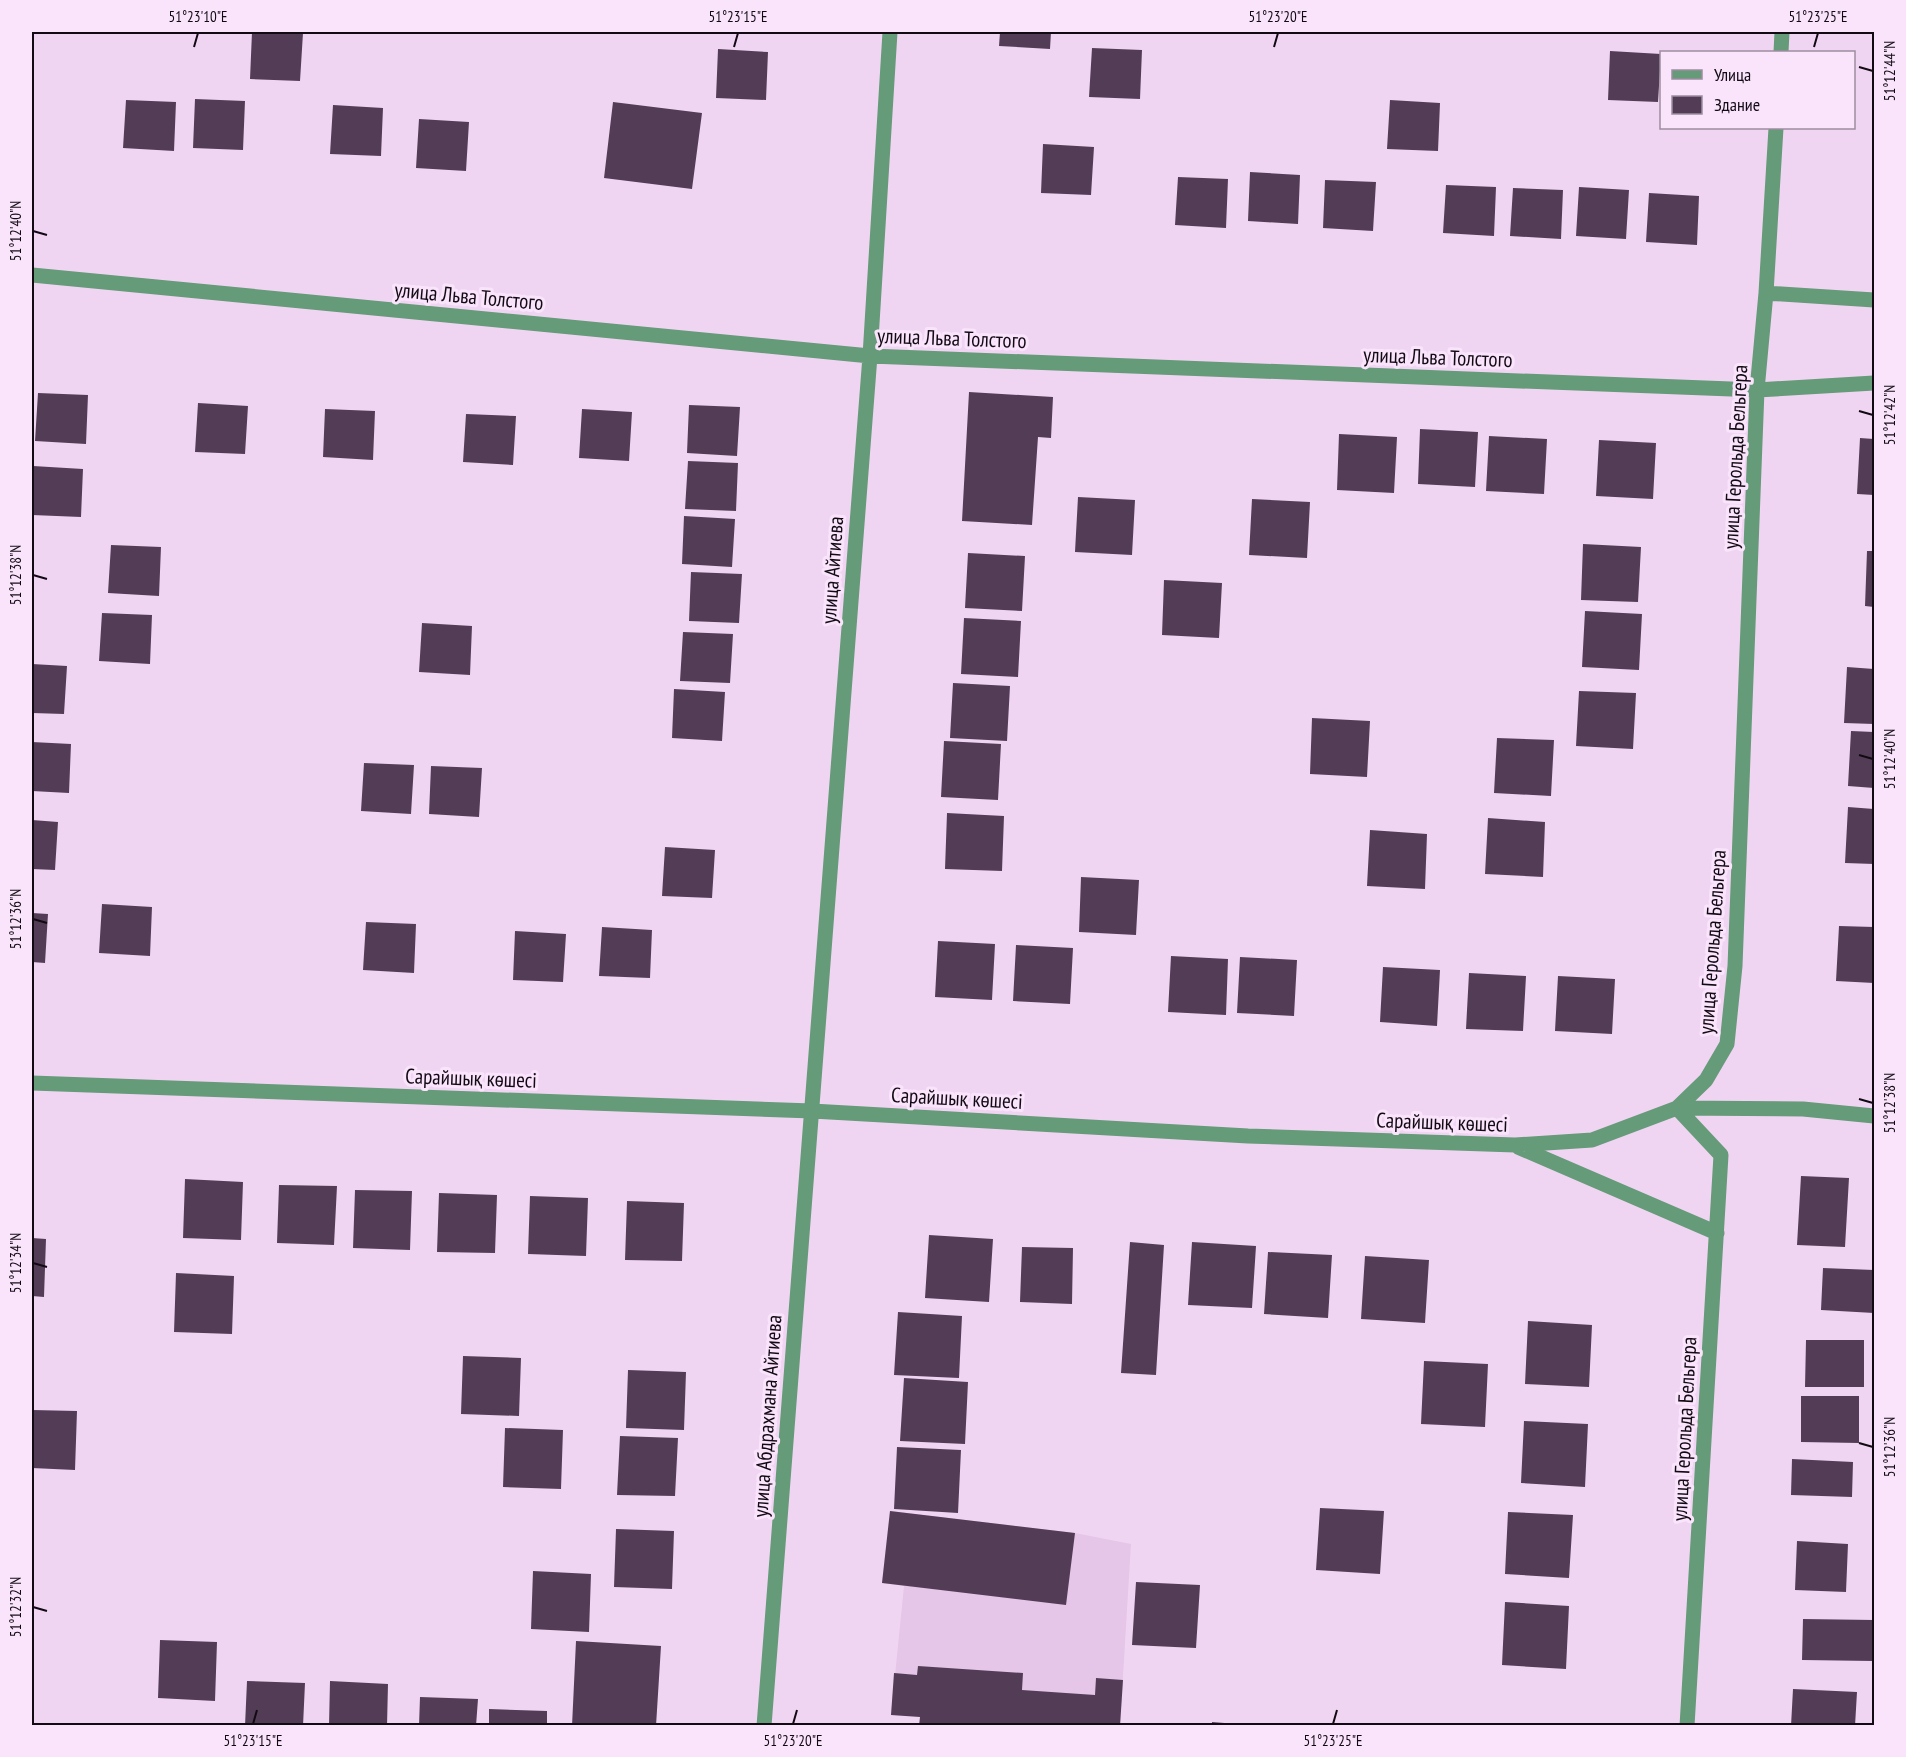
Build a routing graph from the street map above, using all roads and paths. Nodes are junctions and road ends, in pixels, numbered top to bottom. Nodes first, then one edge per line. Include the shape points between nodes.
1 (890, 32) edge
2 (1782, 32) edge
3 (1781, 51) edge
4 (1776, 129) edge
5 (32, 275) edge
6 (1766, 292) junction
7 (1875, 300) edge
8 (870, 356) junction
9 (1875, 383) edge
10 (1757, 390) junction
11 (32, 1083) edge
12 (1677, 1108) junction
13 (812, 1111) junction
14 (1875, 1116) edge
15 (1515, 1145) junction
16 (1717, 1233) junction
17 (764, 1725) edge
18 (1687, 1725) edge

1 - 8 street, улица Айтиева
2 - 3 street
4 - 6 street, улица Герольда Бельгера
5 - 8 street, улица Льва Толстого
6 - 7 street
6 - 10 street, улица Герольда Бельгера
8 - 10 street, улица Льва Толстого
8 - 13 street, улица Айтиева
9 - 10 street, улица Льва Толстого
10 - 12 street, улица Герольда Бельгера via 1735,966 1727,1044 1706,1080
11 - 13 street, Сарайшық көшесі
12 - 14 street, Сарайшық көшесі via 1803,1109
12 - 15 street, Сарайшық көшесі via 1592,1140
12 - 16 street, улица Герольда Бельгера via 1721,1155
13 - 15 street, Сарайшық көшесі via 1248,1136
13 - 17 street, улица Абдрахмана Айтиева
15 - 16 street
16 - 18 street, улица Герольда Бельгера

